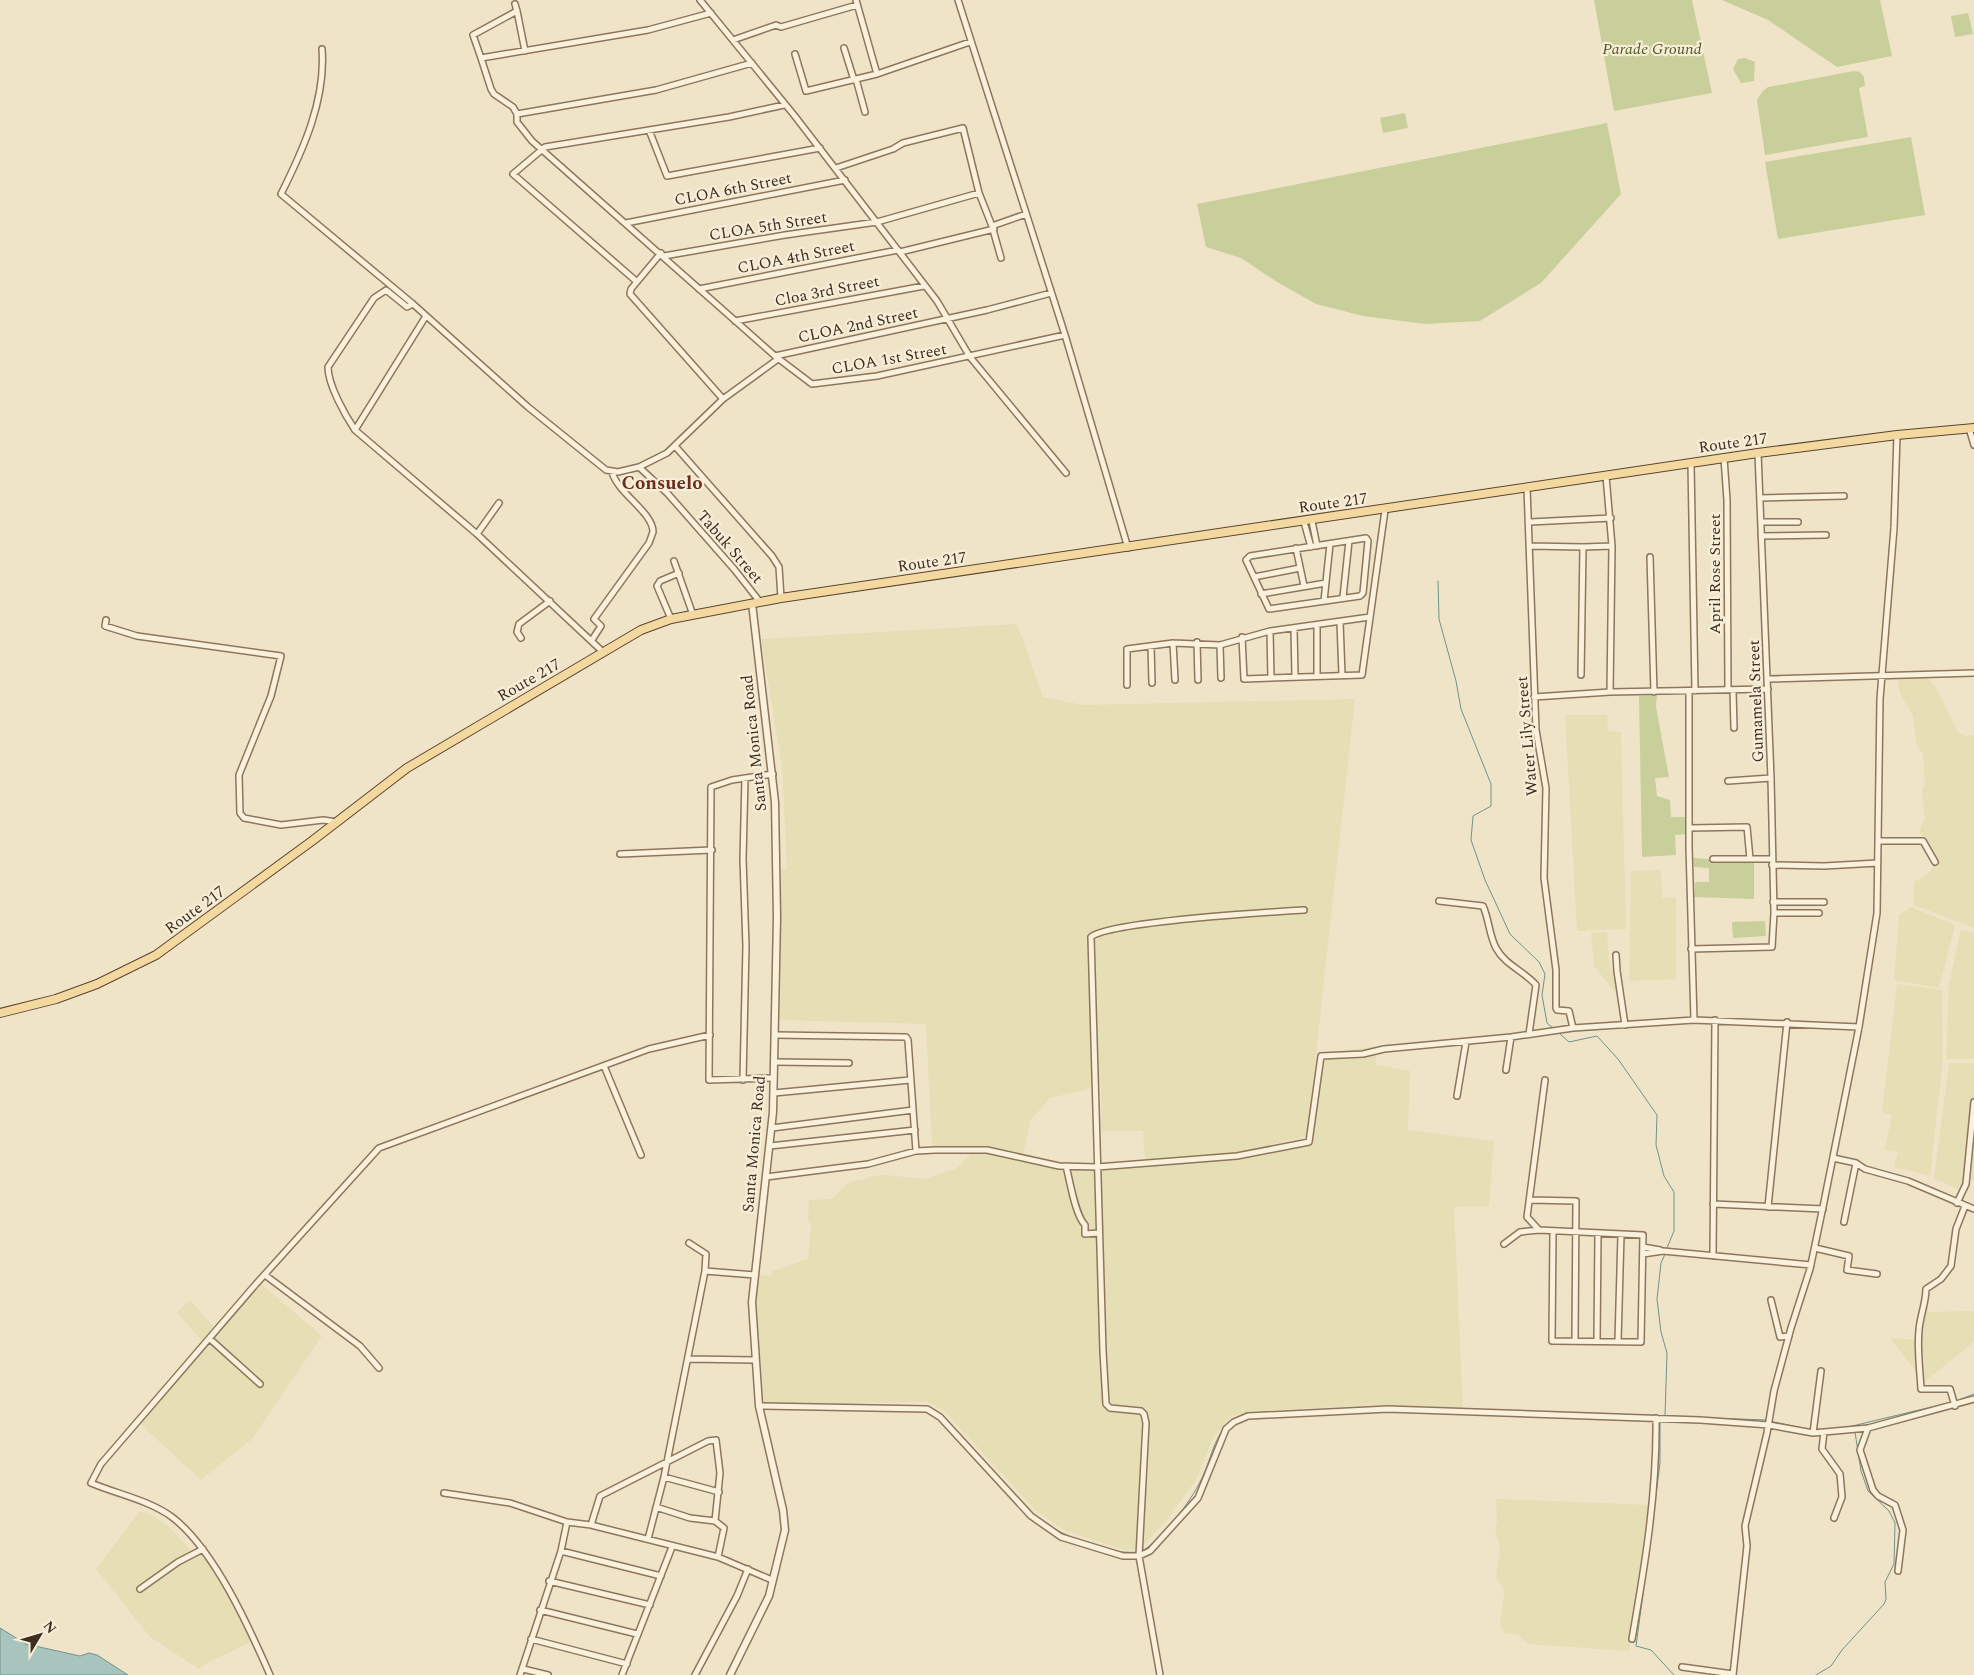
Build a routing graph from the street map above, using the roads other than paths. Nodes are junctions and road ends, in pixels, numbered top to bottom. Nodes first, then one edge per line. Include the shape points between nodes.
1 (700, 0) edge
2 (958, 0) edge
3 (856, 2) edge
4 (515, 4) dead end
5 (517, 11) junction
6 (711, 13) junction
7 (733, 40) junction
8 (970, 42) junction
9 (844, 48) dead end
10 (322, 49) dead end
11 (525, 51) junction
12 (795, 54) dead end
13 (481, 58) junction
14 (752, 63) junction
15 (877, 74) junction
16 (855, 79) junction
17 (784, 105) junction
18 (865, 112) dead end
19 (517, 114) junction
20 (649, 130) junction
21 (820, 148) junction
22 (541, 149) junction
23 (836, 168) junction
24 (845, 180) junction
25 (979, 193) junction
26 (1026, 214) junction
27 (877, 222) junction
28 (626, 223) junction
29 (993, 228) junction
30 (899, 251) junction
31 (662, 255) junction
32 (1001, 258) dead end
33 (636, 281) junction
34 (924, 286) junction
35 (700, 289) junction
36 (1051, 293) junction
37 (413, 304) junction
38 (426, 316) junction
39 (947, 319) junction
40 (735, 321) junction
41 (1064, 335) junction
42 (777, 357) junction
43 (970, 357) junction
44 (723, 398) junction
45 (1971, 428) edge
46 (356, 430) junction
47 (1897, 435) junction
48 (675, 446) junction
49 (1974, 446) edge
50 (1758, 453) junction
51 (1724, 458) junction
52 (1691, 463) junction
53 (639, 467) junction
54 (612, 472) junction
55 (1066, 473) dead end
56 (1606, 476) junction
57 (1527, 488) junction
58 (1844, 496) dead end
59 (1760, 498) junction
60 (498, 503) dead end
61 (1385, 510) junction
62 (1611, 518) junction
63 (1308, 521) junction
64 (1530, 522) junction
65 (1761, 522) junction
66 (1798, 522) dead end
67 (477, 534) junction
68 (1826, 535) dead end
69 (1762, 536) junction
70 (1349, 541) junction
71 (1330, 544) junction
72 (1314, 546) junction
73 (1530, 546) junction
74 (1612, 546) junction
75 (1583, 547) junction
76 (1128, 548) junction
77 (1296, 548) junction
78 (1650, 558) dead end
79 (674, 561) dead end
80 (1300, 568) junction
81 (678, 573) junction
82 (1254, 577) junction
83 (1326, 583) junction
84 (1304, 586) junction
85 (1261, 594) junction
86 (1343, 597) junction
87 (781, 598) junction
88 (550, 601) junction
89 (1324, 601) junction
90 (756, 603) junction
91 (693, 615) junction
92 (1370, 617) junction
93 (671, 619) junction
94 (106, 620) dead end
95 (1340, 622) junction
96 (1317, 626) junction
97 (1294, 629) junction
98 (1270, 631) junction
99 (1242, 637) junction
100 (521, 638) dead end
101 (592, 640) junction
102 (1197, 642) junction
103 (1173, 643) junction
104 (1220, 644) junction
105 (1151, 646) junction
106 (603, 652) junction
107 (1974, 673) edge
108 (1317, 675) junction
109 (1342, 675) junction
110 (1581, 675) dead end
111 (1881, 675) junction
112 (1294, 676) junction
113 (1221, 678) dead end
114 (1271, 678) junction
115 (1768, 679) junction
116 (1175, 680) dead end
117 (1198, 680) dead end
118 (1152, 683) dead end
119 (1127, 685) dead end
120 (1730, 690) junction
121 (1768, 690) junction
122 (1692, 691) junction
123 (1610, 692) junction
124 (1654, 692) junction
125 (1534, 697) junction
126 (1734, 728) dead end
127 (773, 774) junction
128 (745, 778) junction
129 (1771, 778) junction
130 (1728, 780) dead end
131 (337, 822) junction
132 (1689, 828) junction
133 (1878, 841) junction
134 (712, 850) junction
135 (620, 854) dead end
136 (1713, 859) dead end
137 (1750, 859) junction
138 (1771, 859) junction
139 (1934, 862) dead end
140 (1878, 863) junction
141 (1772, 865) junction
142 (1440, 901) dead end
143 (1774, 902) junction
144 (1824, 902) dead end
145 (1304, 910) dead end
146 (1774, 913) junction
147 (1820, 913) dead end
148 (1691, 949) junction
149 (1616, 955) dead end
150 (0, 1013) edge
151 (1694, 1020) junction
152 (1715, 1020) junction
153 (1787, 1022) junction
154 (1625, 1025) junction
155 (1859, 1027) junction
156 (1573, 1028) junction
157 (1529, 1034) junction
158 (710, 1035) junction
159 (775, 1035) junction
160 (1511, 1037) junction
161 (1466, 1042) junction
162 (775, 1062) junction
163 (849, 1063) dead end
164 (604, 1066) junction
165 (1506, 1070) dead end
166 (774, 1078) junction
167 (743, 1080) junction
168 (910, 1080) junction
169 (1545, 1080) dead end
170 (774, 1093) junction
171 (1458, 1096) dead end
172 (1974, 1102) edge
173 (913, 1110) junction
174 (772, 1128) junction
175 (915, 1130) junction
176 (770, 1146) junction
177 (916, 1151) junction
178 (640, 1155) dead end
179 (1833, 1158) junction
180 (1856, 1163) junction
181 (1066, 1166) junction
182 (1097, 1167) junction
183 (766, 1177) junction
184 (1530, 1200) junction
185 (1957, 1203) junction
186 (1713, 1204) junction
187 (1965, 1206) junction
188 (1768, 1207) junction
189 (1823, 1209) junction
190 (1974, 1209) edge
191 (1844, 1222) dead end
192 (1540, 1230) junction
193 (1553, 1232) junction
194 (1099, 1233) junction
195 (1575, 1233) junction
196 (1598, 1234) junction
197 (1620, 1235) junction
198 (689, 1243) dead end
199 (1504, 1244) dead end
200 (1643, 1247) junction
201 (1815, 1248) junction
202 (1663, 1251) junction
203 (1643, 1254) junction
204 (1713, 1256) junction
205 (1811, 1265) junction
206 (706, 1272) junction
207 (1877, 1274) dead end
208 (265, 1275) junction
209 (755, 1275) junction
210 (1771, 1300) dead end
211 (1789, 1336) junction
212 (210, 1339) junction
213 (1575, 1341) junction
214 (1618, 1341) junction
215 (1597, 1342) junction
216 (688, 1359) junction
217 (755, 1360) junction
218 (379, 1368) dead end
219 (1821, 1371) dead end
220 (260, 1384) dead end
221 (1974, 1399) edge
222 (759, 1406) junction
223 (1955, 1406) junction
224 (1656, 1418) junction
225 (1769, 1425) junction
226 (1868, 1428) junction
227 (1824, 1432) junction
228 (1813, 1433) junction
229 (666, 1463) junction
230 (664, 1477) junction
231 (719, 1492) junction
232 (444, 1493) dead end
233 (656, 1507) junction
234 (1834, 1518) dead end
235 (715, 1521) junction
236 (567, 1522) junction
237 (591, 1525) junction
238 (648, 1539) junction
239 (672, 1546) junction
240 (203, 1549) junction
241 (560, 1551) junction
242 (1139, 1556) junction
243 (718, 1557) junction
244 (748, 1569) junction
245 (1898, 1571) dead end
246 (661, 1576) junction
247 (550, 1580) junction
248 (772, 1580) junction
249 (140, 1589) dead end
250 (650, 1605) junction
251 (540, 1610) junction
252 (638, 1634) junction
253 (531, 1639) junction
254 (1632, 1639) dead end
255 (627, 1664) junction
256 (1682, 1667) dead end
257 (522, 1669) junction
258 (1733, 1674) edge
259 (270, 1675) edge
260 (520, 1675) edge
261 (548, 1675) edge
262 (622, 1675) edge
263 (696, 1675) edge
264 (730, 1675) edge
265 (1160, 1675) edge

1 - 6 street
2 - 8 street
3 - 7 street
3 - 15 street
4 - 5 street
5 - 11 street
5 - 13 street via 473,35
6 - 7 street
6 - 11 street via 648,30
7 - 14 street
8 - 15 street
8 - 26 street
9 - 16 street
10 - 37 street via 309,134 281,194
11 - 13 street
12 - 16 street via 806,91
13 - 19 street via 494,94 513,107
14 - 17 street
14 - 19 street via 656,90
15 - 16 street
16 - 18 street
17 - 20 street
17 - 21 street
19 - 22 street via 517,122
20 - 21 street via 667,176
20 - 22 street
21 - 23 street
22 - 28 street
22 - 33 street via 513,174
23 - 24 street
23 - 25 street via 903,143 963,128
24 - 27 street
24 - 28 street, CLOA 6th Street
25 - 27 street, CLOA 5th Street
25 - 29 street
26 - 29 street, CLOA 4th Street
26 - 36 street
27 - 30 street
27 - 31 street, CLOA 5th Street
28 - 31 street
29 - 30 street, CLOA 4th Street
29 - 32 street
30 - 34 street
30 - 35 street, CLOA 4th Street
31 - 33 street
31 - 35 street
33 - 44 street via 630,294
34 - 39 street
34 - 40 street, Cloa 3rd Street
35 - 40 street
36 - 39 street, CLOA 2nd Street
36 - 41 street
37 - 38 street
37 - 46 street via 407,307 386,290 382,291 328,367 330,380
38 - 46 street
38 - 54 street via 528,407
39 - 42 street, CLOA 2nd Street
39 - 43 street
40 - 42 street
41 - 43 street, CLOA 1st Street
41 - 76 street
42 - 43 street, CLOA 1st Street via 812,384 877,376
42 - 44 street
43 - 55 street
44 - 48 street
45 - 47 main road, Route 217
45 - 49 street
46 - 67 street
47 - 50 main road, Route 217
47 - 111 street via 1894,528
48 - 53 street
48 - 87 street via 772,556 779,568
50 - 51 main road, Route 217
50 - 59 street, Gumamela Street
51 - 52 main road, Route 217
51 - 120 street, April Rose Street
52 - 56 main road, Route 217
52 - 122 street
53 - 54 street
53 - 90 street, Tabuk Street via 668,494 739,574
54 - 101 street via 615,482 654,532 649,544 594,618 601,626
56 - 57 main road, Route 217
56 - 62 street
57 - 61 main road, Route 217
57 - 64 street, Water Lily Street
58 - 59 street
59 - 65 street, Gumamela Street
60 - 67 street
61 - 63 main road, Route 217
61 - 92 street
62 - 64 street
62 - 74 street
63 - 72 street
63 - 76 main road, Route 217
64 - 73 street, Water Lily Street
65 - 66 street
65 - 69 street, Gumamela Street
67 - 88 street
68 - 69 street
69 - 115 street, Gumamela Street
70 - 71 street
70 - 86 street
70 - 86 street via 1366,538 1368,542 1363,593
71 - 72 street
71 - 83 street
72 - 77 street
73 - 75 street
73 - 125 street, Water Lily Street
74 - 75 street
74 - 123 street
75 - 110 street
76 - 87 main road, Route 217
77 - 80 street
77 - 82 street via 1247,558
78 - 124 street
79 - 81 street
80 - 82 street
80 - 84 street
81 - 91 street
81 - 93 street via 656,586
82 - 85 street
83 - 84 street
83 - 89 street
84 - 85 street
85 - 89 street via 1269,609
86 - 89 street
87 - 90 main road, Route 217
88 - 100 street via 518,624 517,632
88 - 101 street
90 - 91 main road, Route 217
90 - 127 street, Santa Monica Road
91 - 93 main road, Route 217
92 - 95 street
92 - 109 street via 1362,675
93 - 106 main road, Route 217 via 641,630
94 - 131 street via 105,626 138,636 281,656 271,696 239,775 240,813 244,818 280,825 323,820
95 - 96 street
95 - 109 street
96 - 97 street
96 - 108 street
97 - 98 street
97 - 112 street
98 - 99 street
98 - 114 street
99 - 104 street
99 - 114 street via 1244,679
101 - 106 street
102 - 103 street
102 - 104 street
102 - 117 street
103 - 105 street
103 - 116 street
104 - 113 street
105 - 118 street
105 - 119 street via 1127,649
106 - 131 main road, Route 217 via 407,768
107 - 111 street
108 - 109 street
108 - 112 street
111 - 115 street
111 - 133 street
112 - 114 street
115 - 121 street, Gumamela Street
120 - 121 street
120 - 122 street
120 - 126 street, April Rose Street
121 - 129 street, Gumamela Street
122 - 124 street
122 - 132 street
123 - 124 street
123 - 125 street
125 - 156 street, Water Lily Street via 1546,788 1544,878 1556,970 1556,1008 1569,1011
127 - 128 street
127 - 159 street, Santa Monica Road via 777,917
128 - 134 street via 710,787
128 - 167 street
129 - 130 street
129 - 138 street, Gumamela Street
131 - 150 main road, Route 217 via 156,955 97,984 56,999
132 - 137 street via 1747,827
132 - 148 street
133 - 139 street via 1923,841
133 - 140 street
134 - 135 street
134 - 158 street
136 - 137 street
137 - 138 street
138 - 141 street, Gumamela Street
140 - 141 street
140 - 155 street via 1877,913
141 - 143 street, Gumamela Street
142 - 157 street via 1483,906 1496,948 1512,968 1536,985
143 - 144 street
143 - 146 street, Gumamela Street
145 - 182 street via 1101,931 1091,937
146 - 147 street
146 - 148 street, Gumamela Street via 1772,948
148 - 151 street
149 - 154 street
151 - 152 street
151 - 154 street
152 - 153 street
152 - 186 street
153 - 155 street
153 - 188 street
154 - 156 street
155 - 179 street
156 - 157 street
157 - 160 street
158 - 164 street via 649,1049
158 - 167 street via 709,1080
159 - 162 street, Santa Monica Road
159 - 168 street via 903,1036 908,1040
160 - 161 street
160 - 165 street
161 - 171 street
161 - 182 street via 1321,1056 1310,1142 1237,1156
162 - 163 street
162 - 166 street, Santa Monica Road
164 - 178 street
164 - 208 street via 380,1148
166 - 167 street
166 - 170 street, Santa Monica Road
168 - 170 street
168 - 173 street
169 - 184 street
170 - 174 street, Santa Monica Road
172 - 185 street via 1966,1184
173 - 174 street
173 - 175 street
174 - 176 street, Santa Monica Road
175 - 176 street
175 - 177 street
176 - 183 street, Santa Monica Road
177 - 181 street via 988,1150
177 - 183 street via 868,1164
179 - 180 street
179 - 189 street
180 - 185 street
180 - 191 street
181 - 182 street
181 - 194 street via 1085,1234
182 - 194 street
183 - 209 street, Santa Monica Road
184 - 192 street via 1527,1217
184 - 195 street via 1576,1201
185 - 187 street
186 - 188 street
186 - 204 street
187 - 190 street
187 - 223 street via 1956,1229 1951,1266 1941,1279 1926,1288 1919,1333 1921,1389 1950,1389
188 - 189 street
189 - 201 street
192 - 193 street
192 - 199 street via 1520,1232
193 - 195 street
193 - 213 street via 1552,1341
194 - 242 street via 1106,1404 1110,1408 1141,1411 1146,1423
195 - 196 street
195 - 213 street
196 - 197 street
196 - 215 street
197 - 200 street via 1642,1235
197 - 214 street
198 - 206 street via 706,1254
200 - 202 street
200 - 203 street
201 - 205 street
201 - 207 street via 1849,1256 1847,1270
202 - 203 street
202 - 204 street
203 - 214 street via 1641,1342
204 - 205 street
205 - 211 street
206 - 209 street
206 - 216 street
208 - 212 street
208 - 218 street via 360,1346
209 - 217 street, Santa Monica Road via 752,1302
210 - 211 street via 1780,1337
211 - 225 street via 1774,1391
212 - 220 street
212 - 240 street via 101,1464 92,1483 157,1507 173,1518
213 - 215 street
214 - 215 street
216 - 217 street
216 - 229 street
217 - 222 street, Santa Monica Road
219 - 228 street
221 - 223 street
222 - 242 street via 927,1408 940,1417 1031,1516 1061,1537 1123,1556
222 - 248 street, Santa Monica Road via 785,1526
223 - 226 street
224 - 225 street
224 - 242 street via 1388,1409 1248,1416 1226,1429 1198,1498 1150,1551
224 - 254 street via 1657,1457 1650,1537
225 - 228 street
225 - 258 street via 1744,1526 1747,1546
226 - 227 street
226 - 245 street via 1860,1450 1873,1490 1894,1505 1903,1530
227 - 228 street
227 - 234 street via 1822,1449 1840,1474 1842,1497
229 - 230 street
229 - 231 street via 716,1440
229 - 237 street via 600,1496
230 - 231 street
230 - 233 street
231 - 235 street
232 - 236 street via 510,1503
233 - 235 street
233 - 238 street
235 - 243 street via 724,1528
236 - 237 street
236 - 241 street
237 - 238 street
238 - 239 street
239 - 243 street
239 - 246 street
240 - 249 street
240 - 259 street via 234,1601
241 - 246 street
241 - 247 street
242 - 265 street
243 - 244 street
244 - 248 street
244 - 263 street
246 - 250 street
247 - 250 street
247 - 251 street
248 - 264 street, Santa Monica Road via 769,1596
250 - 252 street
251 - 252 street
251 - 253 street
252 - 255 street
253 - 255 street
253 - 257 street
255 - 262 street
256 - 258 street
257 - 260 street
257 - 261 street

